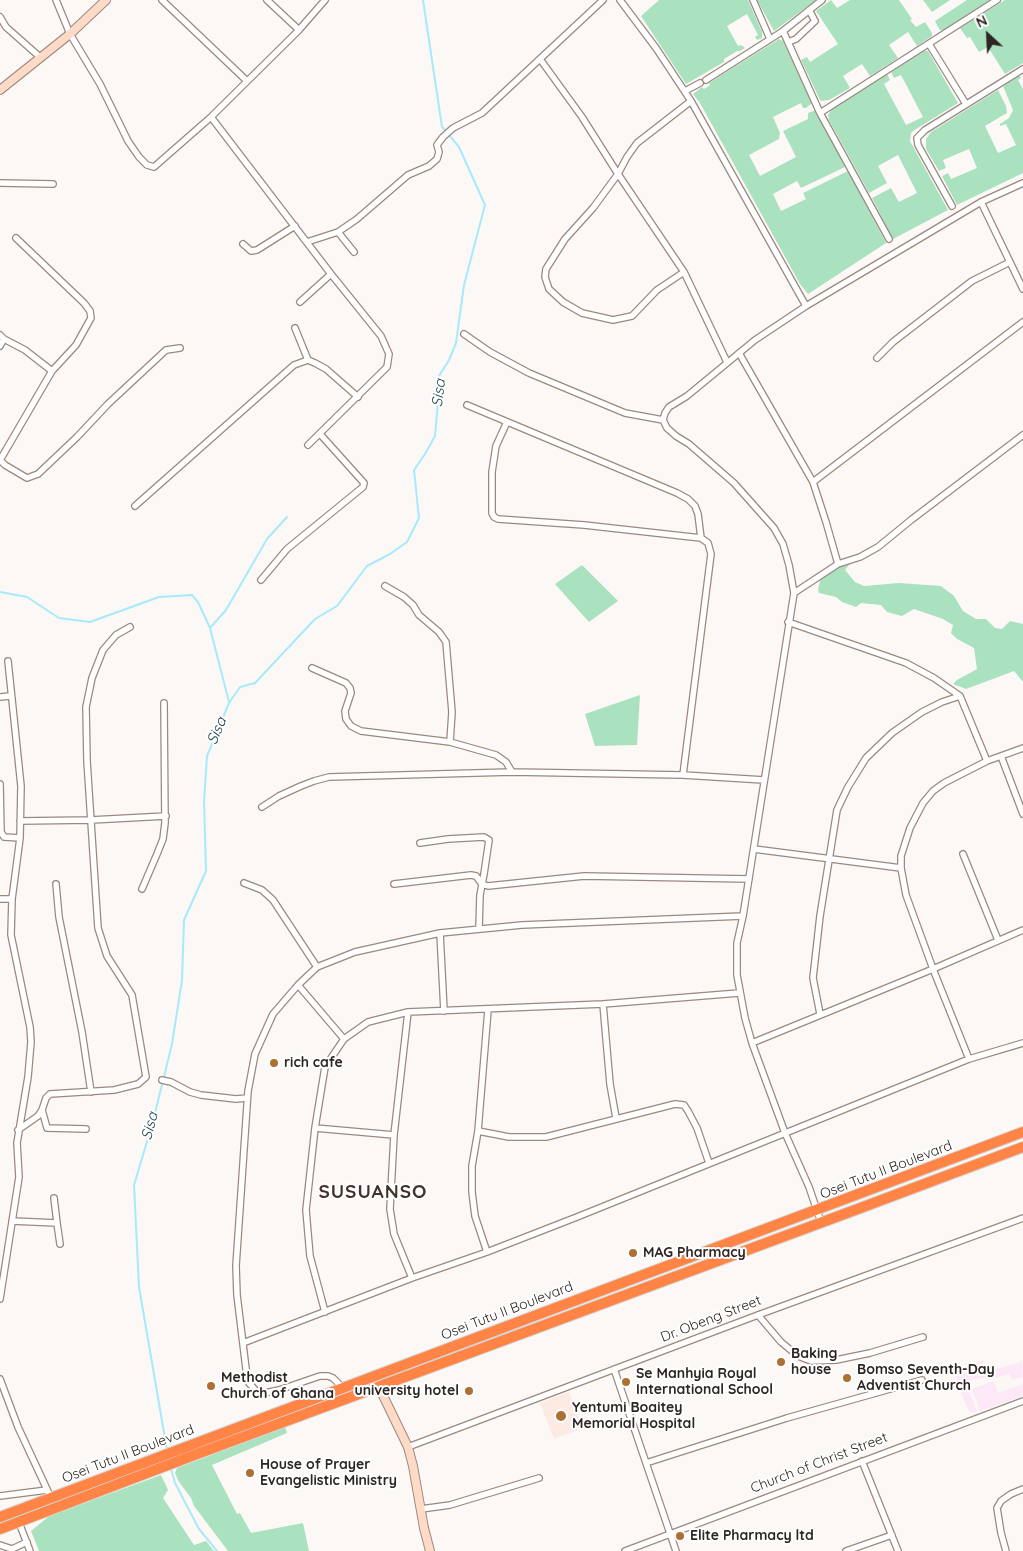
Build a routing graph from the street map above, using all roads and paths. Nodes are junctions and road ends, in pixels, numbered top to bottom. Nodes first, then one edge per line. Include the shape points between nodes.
1 (56, 0) edge
2 (106, 0) edge
3 (162, 0) edge
4 (267, 0) edge
5 (325, 0) edge
6 (603, 0) edge
7 (620, 0) edge
8 (753, 0) edge
9 (822, 0) edge
10 (997, 0) edge
11 (810, 10) junction
12 (0, 17) edge
13 (299, 30) junction
14 (783, 31) junction
15 (70, 34) junction
16 (770, 39) junction
17 (788, 42) junction
18 (929, 44) junction
19 (41, 58) junction
20 (540, 59) junction
21 (1023, 69) edge
22 (247, 81) junction
23 (0, 90) edge
24 (685, 92) junction
25 (691, 100) junction
26 (966, 104) junction
27 (820, 113) junction
28 (210, 118) junction
29 (618, 174) junction
30 (0, 183) edge
31 (1023, 183) edge
32 (53, 184) dead end
33 (981, 202) junction
34 (952, 206) dead end
35 (295, 226) junction
36 (338, 232) junction
37 (16, 238) dead end
38 (889, 239) dead end
39 (307, 242) junction
40 (243, 244) dead end
41 (354, 252) dead end
42 (1010, 262) junction
43 (684, 272) junction
44 (330, 274) junction
45 (1023, 289) edge
46 (300, 302) dead end
47 (806, 306) junction
48 (1023, 322) edge
49 (295, 328) dead end
50 (464, 334) dead end
51 (2, 337) edge
52 (0, 346) edge
53 (180, 348) dead end
54 (739, 353) junction
55 (877, 358) dead end
56 (308, 360) junction
57 (727, 362) junction
58 (52, 371) junction
59 (358, 397) junction
60 (467, 405) dead end
61 (663, 420) junction
62 (506, 422) junction
63 (320, 434) junction
64 (1023, 435) edge
65 (308, 445) dead end
66 (0, 460) edge
67 (813, 482) junction
68 (135, 506) dead end
69 (701, 538) junction
70 (838, 564) junction
71 (261, 580) dead end
72 (385, 586) dead end
73 (794, 593) junction
74 (788, 622) junction
75 (130, 627) dead end
76 (8, 662) dead end
77 (312, 668) dead end
78 (10, 696) junction
79 (960, 696) junction
80 (0, 697) edge
81 (164, 703) dead end
82 (450, 742) junction
83 (1023, 748) edge
84 (1001, 756) junction
85 (987, 761) junction
86 (512, 772) junction
87 (683, 775) junction
88 (764, 780) junction
89 (0, 784) edge
90 (262, 807) dead end
91 (1023, 814) edge
92 (166, 816) junction
93 (91, 820) junction
94 (20, 821) junction
95 (20, 838) junction
96 (420, 844) dead end
97 (754, 849) junction
98 (963, 854) dead end
99 (828, 858) junction
100 (901, 868) junction
101 (749, 879) junction
102 (244, 883) dead end
103 (56, 884) dead end
104 (394, 884) dead end
105 (482, 884) junction
106 (142, 889) dead end
107 (0, 899) edge
108 (12, 899) junction
109 (743, 916) junction
110 (479, 930) junction
111 (1023, 930) edge
112 (440, 933) junction
113 (998, 940) junction
114 (317, 967) junction
115 (933, 969) junction
116 (298, 985) junction
117 (740, 993) junction
118 (603, 1004) junction
119 (488, 1010) junction
120 (444, 1011) junction
121 (408, 1012) junction
122 (820, 1014) junction
123 (344, 1039) junction
124 (752, 1043) junction
125 (1023, 1043) edge
126 (969, 1059) junction
127 (162, 1080) dead end
128 (91, 1092) junction
129 (247, 1098) junction
130 (42, 1110) junction
131 (616, 1118) junction
132 (315, 1128) junction
133 (86, 1129) dead end
134 (18, 1130) junction
135 (478, 1131) junction
136 (1023, 1132) edge
137 (785, 1133) junction
138 (394, 1135) junction
139 (1023, 1147) edge
140 (709, 1163) junction
141 (54, 1198) dead end
142 (817, 1211) junction
143 (1023, 1218) edge
144 (12, 1221) junction
145 (821, 1222) junction
146 (57, 1223) junction
147 (60, 1244) dead end
148 (487, 1252) junction
149 (412, 1278) junction
150 (0, 1299) edge
151 (325, 1312) junction
152 (758, 1315) junction
153 (923, 1337) dead end
154 (243, 1344) junction
155 (614, 1369) junction
156 (375, 1376) junction
157 (0, 1379) edge
158 (922, 1380) dead end
159 (379, 1387) junction
160 (343, 1388) junction
161 (1023, 1401) edge
162 (408, 1447) junction
163 (188, 1452) junction
164 (862, 1461) junction
165 (646, 1463) junction
166 (147, 1467) junction
167 (539, 1478) dead end
168 (1023, 1490) edge
169 (49, 1494) junction
170 (0, 1496) edge
171 (420, 1510) junction
172 (14, 1511) junction
173 (0, 1516) edge
174 (18, 1522) junction
175 (0, 1529) edge
176 (669, 1533) junction
177 (892, 1535) junction
178 (27, 1542) junction
179 (0, 1545) edge
180 (30, 1551) edge
181 (430, 1551) edge
182 (625, 1551) edge
183 (676, 1551) edge
184 (846, 1551) edge
185 (898, 1551) edge
186 (1006, 1551) edge

1 - 15 street
2 - 15 street
3 - 22 street
4 - 13 street
5 - 13 street
6 - 20 street
7 - 24 street
8 - 16 street
9 - 11 street
10 - 18 street
11 - 14 street
11 - 17 street via 814,21 796,39
12 - 19 street via 6,27
13 - 22 street
14 - 16 street
14 - 17 street
15 - 19 street
15 - 28 street via 100,84 128,141 147,165 154,167
16 - 24 street
17 - 27 street
18 - 26 street
18 - 27 street
19 - 23 street
20 - 29 street
20 - 36 street via 482,113 443,137 437,145 437,159 429,166 408,175
21 - 26 street
22 - 28 street
24 - 25 street
25 - 29 street via 637,143
25 - 47 street
26 - 34 street via 917,138 918,146
27 - 38 street
28 - 35 street
29 - 43 street
29 - 43 street via 565,239 546,269 549,289 582,313 613,320 632,316 657,290
30 - 32 street
31 - 33 street
33 - 42 street
33 - 47 street
35 - 39 street
35 - 40 street via 257,250
36 - 39 street
36 - 41 street
37 - 58 street via 90,311 91,318 76,345
39 - 44 street
42 - 45 street
42 - 55 street via 972,281 892,342
43 - 57 street
44 - 46 street
44 - 59 street via 381,336 389,354 387,367
47 - 54 street
48 - 67 street
49 - 56 street
50 - 61 street via 529,373 625,413
51 - 52 street
51 - 58 street
53 - 66 street via 166,350 38,474 27,478
54 - 57 street
54 - 67 street
56 - 59 street via 326,369
56 - 68 street via 294,365
57 - 61 street via 670,407
58 - 66 street
59 - 63 street
60 - 62 street
61 - 73 street via 676,436 734,483 774,528 783,544
62 - 69 street via 688,499 698,514
62 - 69 street via 496,446 492,472 494,517
63 - 65 street
63 - 71 street via 364,483 287,550
64 - 70 street via 878,547
67 - 70 street
69 - 87 street via 708,543 711,554
70 - 73 street
72 - 82 street via 413,605 446,642 452,712
73 - 74 street
74 - 79 street via 906,663
74 - 88 street
75 - 93 street via 116,635 103,650 92,678 86,708
76 - 78 street
77 - 82 street via 346,683 350,688 345,711 351,726 361,731
78 - 80 street
78 - 94 street via 21,786
79 - 85 street
79 - 99 street via 922,712 892,733 866,758 837,810
81 - 92 street
82 - 86 street via 496,756 506,762
83 - 84 street
84 - 85 street
84 - 91 street
85 - 100 street via 944,782 923,803 910,828
86 - 87 street
86 - 90 street via 329,777 301,786
87 - 88 street
88 - 97 street
89 - 95 street via 1,832 4,837
92 - 93 street
92 - 106 street via 163,839
93 - 94 street
93 - 128 street via 98,928 107,956 132,995 146,1077 138,1084
94 - 95 street
95 - 108 street
96 - 105 street via 487,838 489,844
97 - 99 street
97 - 101 street
98 - 113 street
99 - 100 street
99 - 122 street via 813,978
100 - 115 street via 906,896
101 - 105 street via 584,876 510,885
101 - 109 street
102 - 114 street via 262,890 273,900
103 - 128 street
104 - 105 street via 471,875
105 - 110 street
107 - 108 street
108 - 134 street via 11,935 31,1042
109 - 110 street
109 - 117 street via 737,943
110 - 112 street
111 - 113 street
112 - 114 street via 355,952
112 - 120 street
113 - 115 street
114 - 116 street
115 - 122 street
115 - 126 street
116 - 123 street
116 - 129 street via 273,1014 258,1046
117 - 118 street
117 - 124 street
118 - 119 street
118 - 131 street
119 - 120 street
119 - 135 street
120 - 121 street
121 - 123 street via 368,1022
121 - 138 street
122 - 124 street
123 - 132 street via 325,1067
124 - 137 street
125 - 126 street
126 - 137 street
127 - 129 street via 196,1094
128 - 130 street via 50,1094
129 - 154 street via 236,1266
130 - 133 street via 47,1128
130 - 134 street
131 - 135 street via 546,1137 509,1137
131 - 140 street via 674,1104 684,1106 697,1128
132 - 138 street
132 - 151 street via 306,1210 310,1256
134 - 144 street via 19,1177
135 - 148 street via 472,1166 472,1192 475,1216
136 - 142 highway, Osei Tutu II Boulevard
137 - 140 street
137 - 142 street
138 - 149 street via 390,1209 394,1234
139 - 145 highway, Osei Tutu II Boulevard
140 - 148 street
141 - 146 street
142 - 145 street
142 - 156 highway, Osei Tutu II Boulevard
143 - 152 street, Dr. Obeng Street
144 - 146 street
144 - 150 street
145 - 159 highway, Osei Tutu II Boulevard
146 - 147 street
148 - 149 street
149 - 151 street
151 - 154 street
152 - 153 street via 781,1342 798,1356 812,1361 870,1353
152 - 155 street, Dr. Obeng Street
154 - 160 street via 247,1377 258,1392 279,1390 320,1376 333,1378
155 - 162 street, Dr. Obeng Street
155 - 165 street
156 - 159 street
156 - 160 highway, Osei Tutu II Boulevard
157 - 169 street
158 - 165 street
159 - 162 street
159 - 163 highway, Osei Tutu II Boulevard
160 - 163 highway, Osei Tutu II Boulevard
161 - 164 street, Church of Christ Street
162 - 171 street
163 - 166 highway, Osei Tutu II Boulevard
164 - 176 street, Church of Christ Street
164 - 177 street
165 - 176 street
166 - 169 highway, Osei Tutu II Boulevard
166 - 174 highway, Osei Tutu II Boulevard
167 - 171 street via 450,1505
168 - 186 street via 1011,1494 997,1508
169 - 170 street
169 - 172 highway, Osei Tutu II Boulevard
171 - 181 street
172 - 173 highway, Osei Tutu II Boulevard
172 - 174 street
174 - 175 highway, Osei Tutu II Boulevard
174 - 178 street
176 - 182 street, Church of Christ Street
176 - 183 street
177 - 184 street
177 - 185 street
178 - 179 street via 12,1549
178 - 180 street

